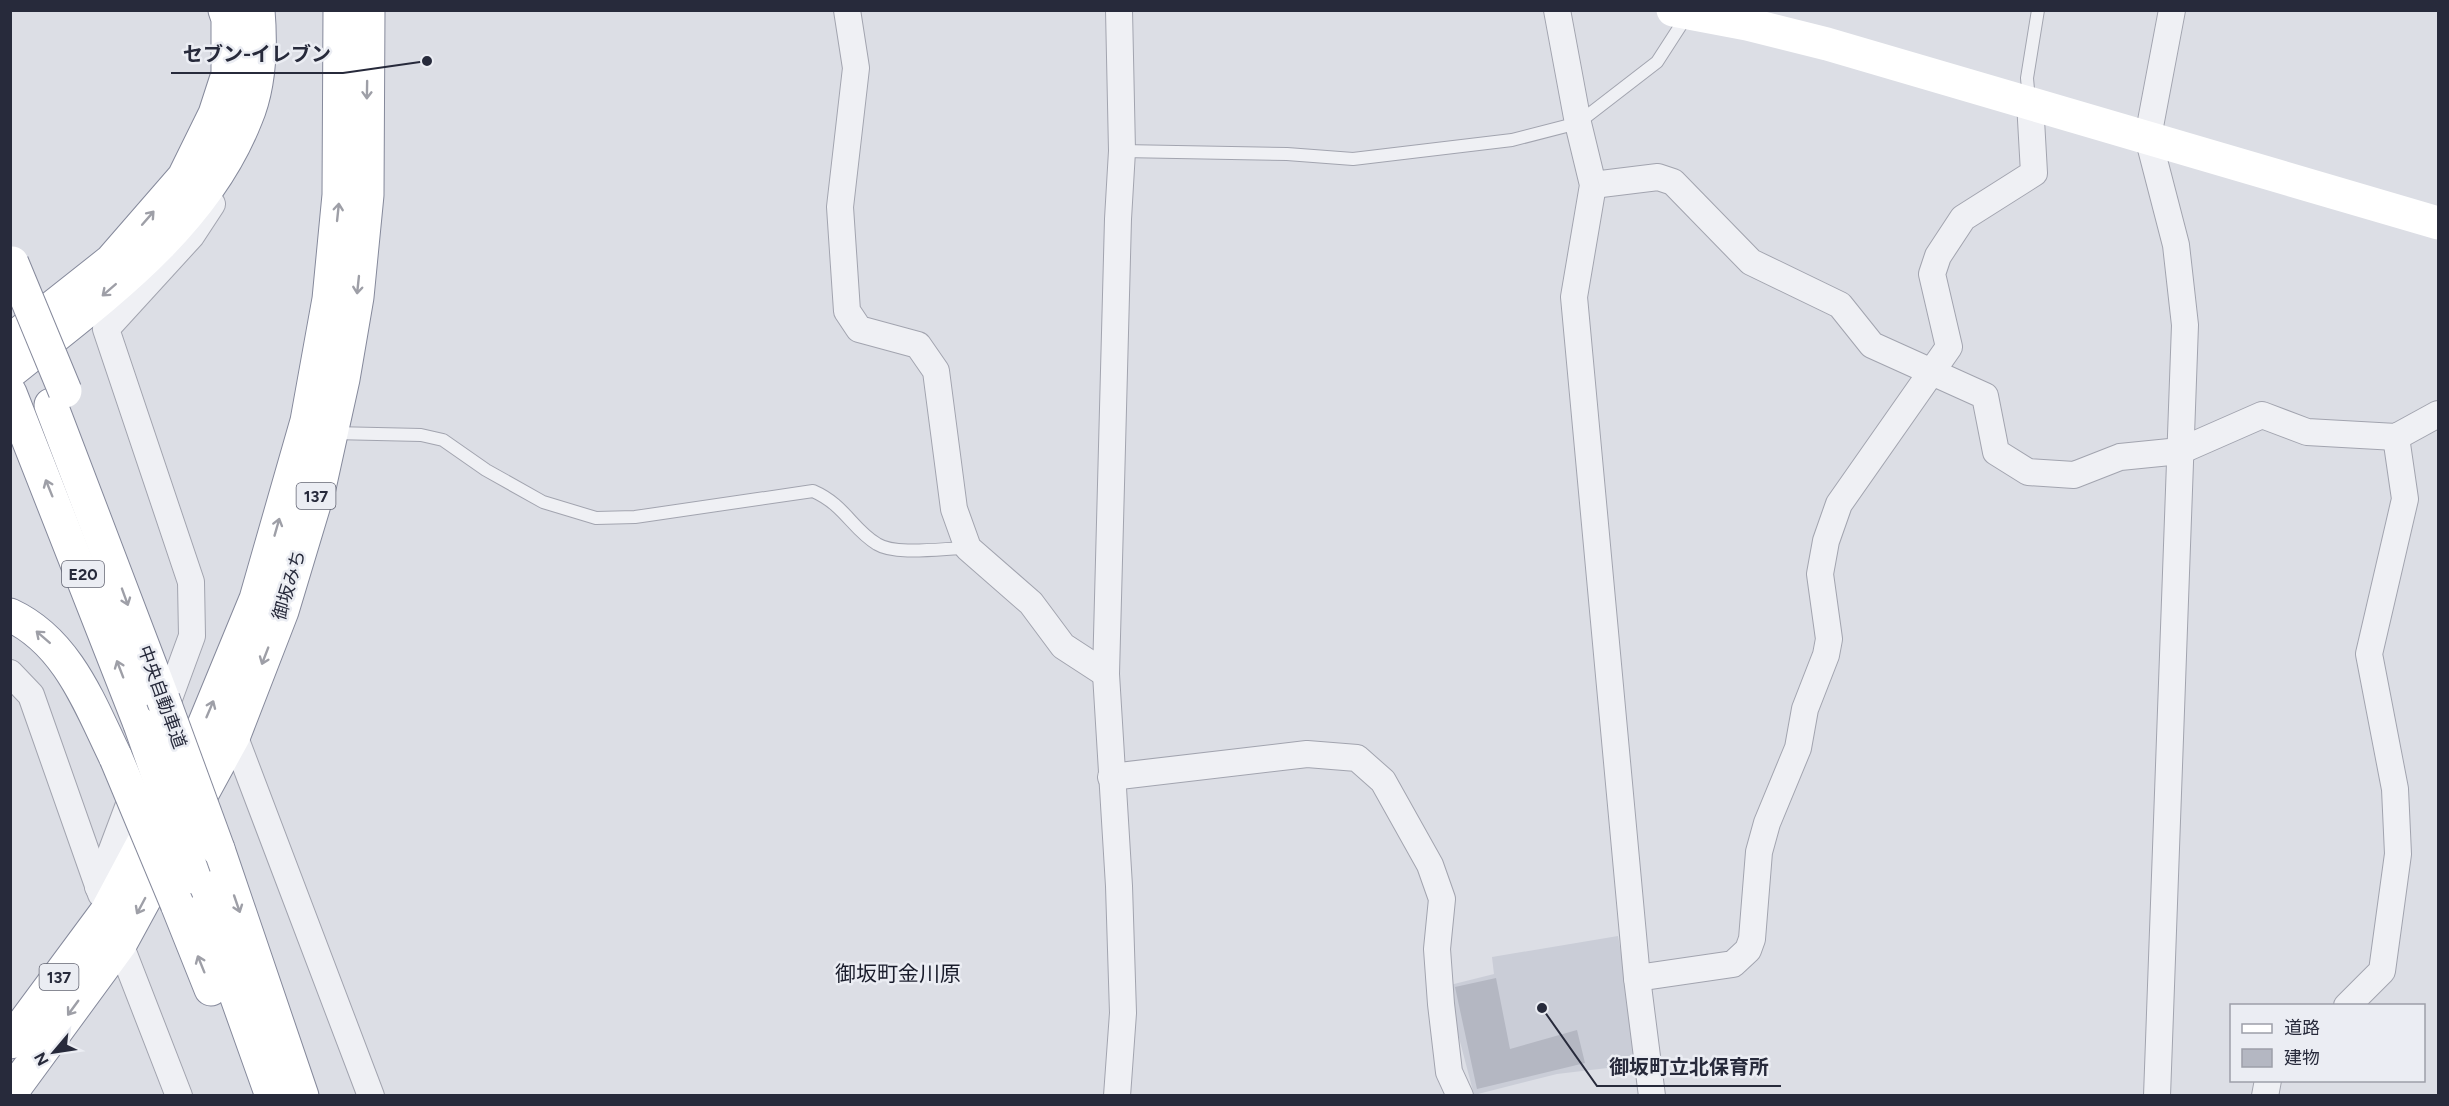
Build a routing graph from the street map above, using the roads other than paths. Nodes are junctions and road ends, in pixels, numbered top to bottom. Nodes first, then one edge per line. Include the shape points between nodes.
1 (225, 10) edge
2 (258, 10) edge
3 (274, 10) edge
4 (340, 10) edge
5 (368, 10) edge
6 (847, 10) edge
7 (1119, 10) edge
8 (1557, 10) edge
9 (2038, 10) edge
10 (2172, 10) edge
11 (1684, 11) edge
12 (2030, 102) junction
13 (1578, 123) junction
14 (2148, 137) junction
15 (1122, 151) junction
16 (1593, 185) junction
17 (2439, 223) edge
18 (11, 261) edge
19 (10, 303) edge
20 (10, 341) edge
21 (10, 372) edge
22 (1932, 372) junction
23 (10, 393) edge
24 (58, 398) junction
25 (2439, 414) edge
26 (331, 432) junction
27 (2396, 437) junction
28 (2180, 451) junction
29 (968, 548) junction
30 (10, 615) edge
31 (10, 673) edge
32 (1106, 674) junction
33 (234, 735) junction
34 (1111, 777) junction
35 (185, 891) junction
36 (102, 899) junction
37 (120, 944) junction
38 (1637, 978) junction
39 (2348, 1004) edge
40 (10, 1042) edge
41 (10, 1094) edge
42 (179, 1095) edge
43 (256, 1095) edge
44 (272, 1095) edge
45 (302, 1095) edge
46 (371, 1095) edge
47 (1117, 1095) edge
48 (1460, 1095) edge
49 (1652, 1095) edge
50 (2157, 1095) edge

20 -> 1 main road via 111,261 184,177 215,114 228,75
2 -> 21 main road via 256,82 247,117 214,182 155,250
3 - 36 street via 270,81 239,164 191,236 106,329 191,582 192,636
36 -> 4 main road, 御坂みち / 137 via 197,742 256,599 307,421 329,298 339,195
5 -> 26 main road, 御坂みち / 137 via 367,195 357,297
6 - 29 street via 856,68 840,207 846,311 859,329 918,345 936,371 954,509
7 - 15 street
8 - 13 street
9 - 12 lane via 2027,78
10 - 14 street
11 - 12 main road via 1827,44
11 - 13 lane via 1657,62
12 - 14 main road
12 - 22 street via 2034,173 1964,218 1938,256 1932,274 1949,347
13 - 15 lane via 1512,140 1353,159
13 - 16 street
14 - 17 main road
14 - 28 street via 2176,245 2185,325
15 - 32 street
16 - 22 street via 1658,177 1673,182 1751,262 1840,305 1872,345
16 - 38 street via 1574,297
18 - 24 main road, bridge
19 - 24 main road, 中央自動車道 / E20
22 - 28 street via 1985,396 1996,452 2028,472 2073,475 2120,458
22 - 38 street via 1839,504 1826,541 1820,574 1828,639 1826,655 1805,709 1798,748 1759,852 1748,950 1733,964
35 -> 23 main road, 中央自動車道 / E20, bridge via 140,724
24 -> 45 main road, 中央自動車道 / E20, bridge via 108,553 218,849
25 - 27 street
26 - 29 lane via 421,435 443,440 543,502 596,518 635,517 813,491 832,499 876,544 891,550
26 -> 33 main road, 御坂みち / 137 via 319,488 282,611
27 - 28 street via 2307,432 2262,415
27 - 39 street via 2405,499 2369,654 2395,789 2398,854 2382,971
28 - 50 street
29 - 32 street via 1031,603 1063,645
35 -> 30 main road, bridge via 69,666 46,639
31 - 36 street via 31,695
32 - 34 street
33 -> 37 main road, 御坂みち / 137
33 - 46 street
34 - 47 street via 1124,1012
34 - 48 street via 1307,754 1357,758 1383,781 1430,865 1442,899 1437,949 1441,1004 1449,1071
43 -> 35 main road
35 - 44 main road, 中央自動車道 / E20
36 - 37 street
36 - 40 main road, 御坂みち / 137
37 -> 41 main road, 御坂みち / 137
37 - 42 street
38 - 49 street

